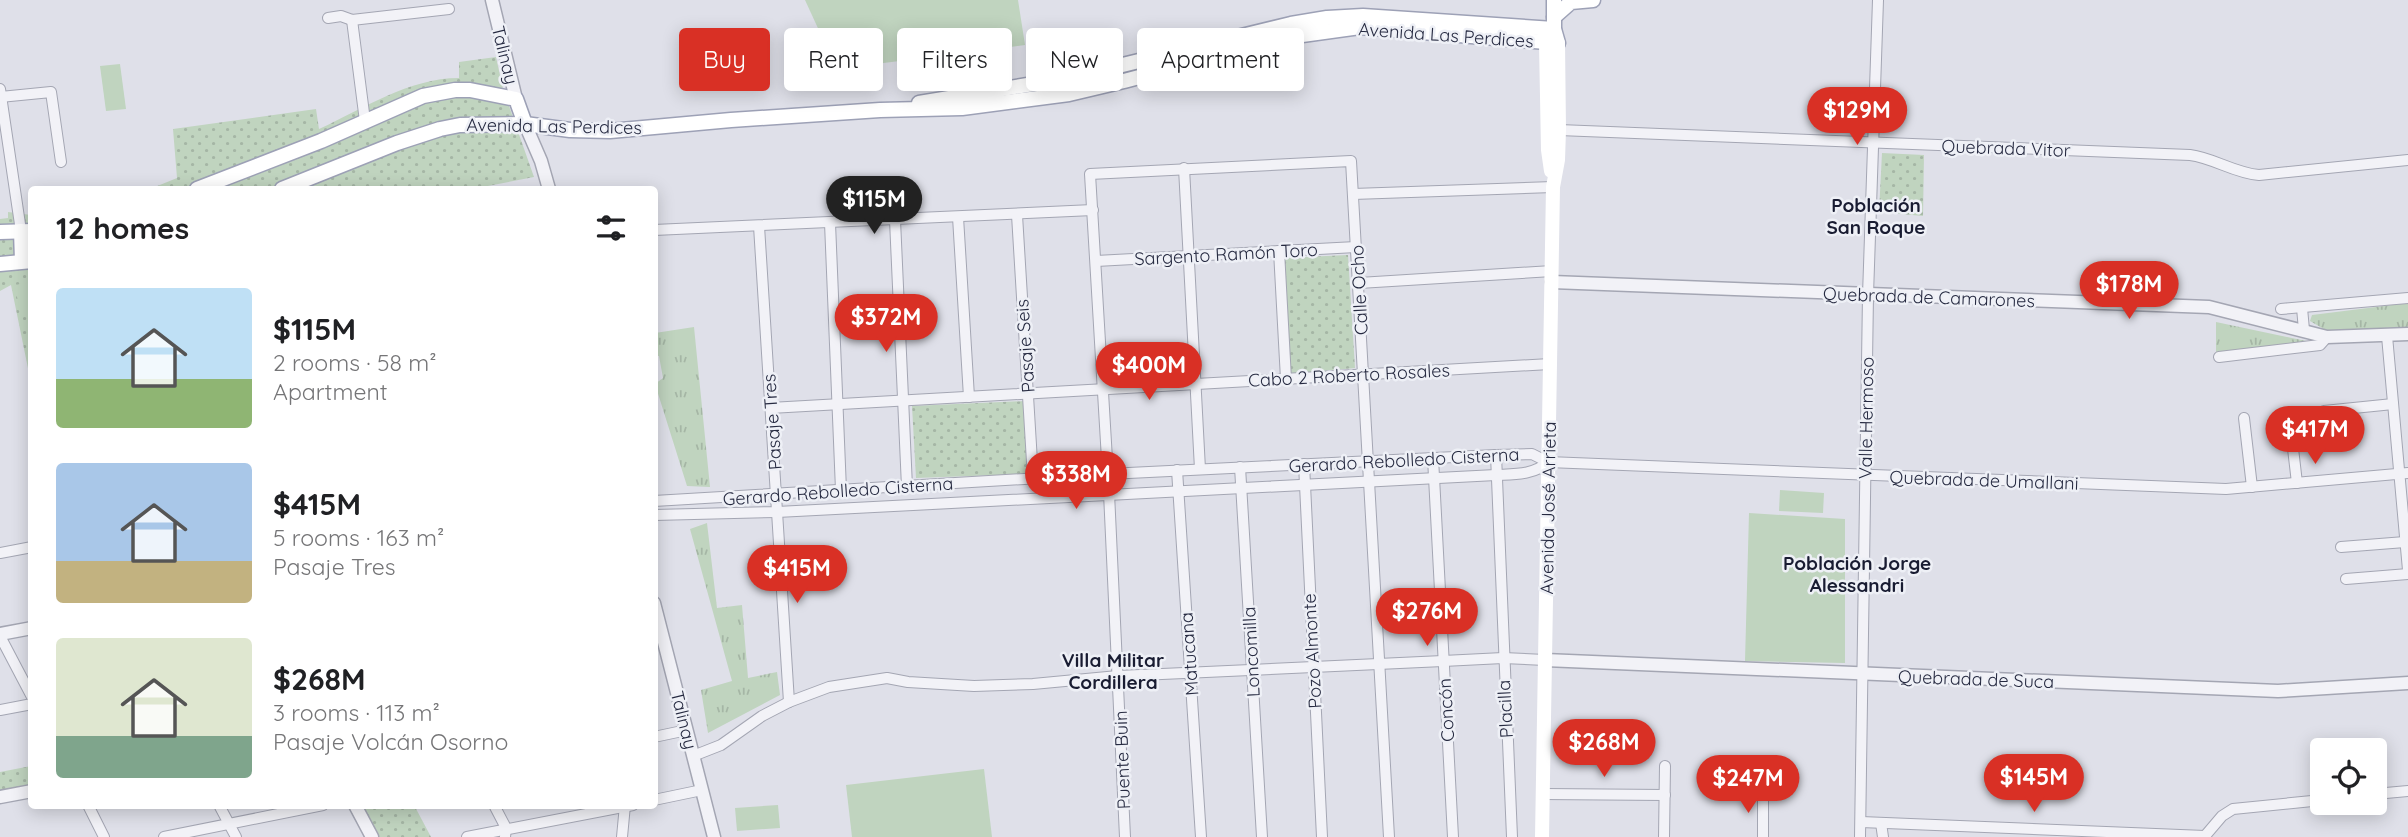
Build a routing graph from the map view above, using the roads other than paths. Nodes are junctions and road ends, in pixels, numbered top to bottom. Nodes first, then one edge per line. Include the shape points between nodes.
1 (492, 0) edge
2 (1554, 0) edge
3 (1593, 0) edge
4 (1878, 0) edge
5 (1573, 1) edge
6 (449, 9) dead end
7 (328, 18) dead end
8 (352, 20) junction
9 (1553, 33) junction
10 (0, 94) edge
11 (516, 99) junction
12 (365, 121) junction
13 (525, 124) junction
14 (1559, 130) junction
15 (1872, 143) junction
16 (2408, 160) edge
17 (61, 162) dead end
18 (1184, 168) junction
19 (1553, 183) junction
20 (205, 186) edge
21 (290, 186) edge
22 (548, 186) edge
23 (1353, 194) junction
24 (1093, 209) junction
25 (1017, 215) junction
26 (958, 218) junction
27 (895, 220) junction
28 (830, 223) junction
29 (759, 226) junction
30 (658, 230) edge
31 (26, 231) edge
32 (0, 232) edge
33 (1356, 247) junction
34 (1279, 251) junction
35 (1189, 256) junction
36 (27, 261) edge
37 (1097, 261) junction
38 (0, 264) edge
39 (1552, 276) junction
40 (1359, 283) junction
41 (1868, 295) junction
42 (2408, 298) edge
43 (2302, 307) junction
44 (2281, 309) dead end
45 (2304, 330) junction
46 (2408, 334) edge
47 (2387, 336) junction
48 (2327, 337) junction
49 (2219, 357) dead end
50 (1550, 364) junction
51 (1364, 374) junction
52 (1286, 379) junction
53 (1195, 384) junction
54 (1104, 389) junction
55 (1028, 393) junction
56 (969, 397) junction
57 (904, 400) junction
58 (838, 404) junction
59 (2393, 404) junction
60 (770, 408) junction
61 (2324, 411) dead end
62 (2289, 414) dead end
63 (2244, 418) dead end
64 (1496, 455) junction
65 (1433, 458) junction
66 (1369, 461) junction
67 (1548, 462) junction
68 (1304, 464) junction
69 (1240, 467) junction
70 (1200, 469) junction
71 (1177, 470) junction
72 (2404, 473) edge
73 (1108, 474) junction
74 (1496, 475) junction
75 (1865, 476) junction
76 (1033, 478) junction
77 (1433, 478) junction
78 (1370, 481) junction
79 (2297, 483) junction
80 (1304, 484) junction
81 (906, 487) junction
82 (1242, 487) junction
83 (2252, 487) junction
84 (841, 490) junction
85 (1178, 490) junction
86 (1109, 493) junction
87 (777, 494) junction
88 (658, 501) edge
89 (777, 512) junction
90 (658, 515) edge
91 (2405, 542) junction
92 (2341, 547) dead end
93 (28, 548) edge
94 (0, 553) edge
95 (2408, 572) edge
96 (2346, 579) dead end
97 (658, 619) edge
98 (28, 629) edge
99 (0, 635) edge
100 (1503, 658) junction
101 (1545, 660) junction
102 (1443, 661) junction
103 (669, 662) junction
104 (658, 664) edge
105 (1378, 664) junction
106 (1312, 667) junction
107 (1251, 671) junction
108 (1191, 673) junction
109 (1862, 674) junction
110 (1118, 676) junction
111 (2408, 683) edge
112 (28, 689) edge
113 (789, 702) junction
114 (28, 705) edge
115 (0, 710) edge
116 (687, 730) junction
117 (658, 736) edge
118 (693, 756) junction
119 (1665, 766) dead end
120 (702, 790) junction
121 (2408, 791) edge
122 (28, 792) edge
123 (1763, 792) dead end
124 (1543, 793) junction
125 (2387, 793) edge
126 (1665, 795) junction
127 (0, 797) edge
128 (658, 799) edge
129 (2310, 801) edge
130 (90, 809) edge
131 (221, 809) edge
132 (303, 809) edge
133 (357, 809) edge
134 (496, 809) edge
135 (611, 809) edge
136 (627, 809) edge
137 (1861, 822) junction
138 (1881, 823) junction
139 (229, 824) junction
140 (1985, 832) edge
141 (506, 833) edge
142 (2081, 834) edge
143 (2205, 836) edge
144 (104, 837) edge
145 (164, 837) edge
146 (236, 837) edge
147 (372, 837) edge
148 (467, 837) edge
149 (622, 837) edge
150 (714, 837) edge
151 (1125, 837) edge
152 (1201, 837) edge
153 (1262, 837) edge
154 (1322, 837) edge
155 (1389, 837) edge
156 (1453, 837) edge
157 (1512, 837) edge
158 (1542, 837) edge
159 (1664, 837) edge
160 (1763, 837) edge
161 (1860, 837) edge
162 (1883, 837) edge

1 - 11 street, Talinay
2 - 9 main road, Avenida José Arrieta
3 - 5 main road
4 - 15 street, Valle Hermoso
5 - 9 main road
6 - 8 street
7 - 8 street
8 - 12 street
9 - 13 main road, Avenida Las Perdices via 1360,27 1295,36 1050,97 962,108 610,131
9 - 14 main road, Avenida José Arrieta
9 - 19 main road, Avenida José Arrieta via 1548,150
10 - 17 street via 51,92
10 - 31 street
11 - 12 main road, Avenida Las Perdices via 470,90 444,91
11 - 13 main road, Talinay
12 - 20 main road, Avenida Las Perdices
13 - 21 main road, Avenida Las Perdices via 440,129
13 - 22 street, Talinay
14 - 15 street, Quebrada Vitor
14 - 19 main road, Avenida José Arrieta
15 - 16 street, Quebrada Vitor via 2190,155 2259,175
15 - 41 street, Valle Hermoso
18 - 23 street, Calle Ocho via 1351,161
18 - 24 street, Puente Buin via 1090,174
18 - 35 street
19 - 23 street
19 - 39 main road, Avenida José Arrieta
23 - 33 street, Calle Ocho
24 - 25 street
24 - 37 street, Puente Buin
25 - 26 street
25 - 55 street, Pasaje Seis
26 - 27 street
26 - 56 street
27 - 28 street
27 - 57 street
28 - 29 street
28 - 58 street
29 - 30 street
29 - 60 street, Pasaje Tres
31 - 32 main road
31 - 36 main road
33 - 34 street, Sargento Ramón Toro
33 - 40 street, Calle Ocho
34 - 35 street, Sargento Ramón Toro
34 - 52 street
35 - 37 street, Sargento Ramón Toro
35 - 53 street
36 - 38 main road
37 - 54 street, Puente Buin
39 - 40 street
39 - 41 street, Quebrada de Camarones
39 - 50 main road, Avenida José Arrieta
40 - 51 street, Calle Ocho
41 - 45 street, Quebrada de Camarones via 2209,307
41 - 75 street, Valle Hermoso
42 - 43 street
43 - 44 street
43 - 45 street
45 - 48 street, Quebrada de Camarones
46 - 47 street, Quebrada de Camarones
47 - 48 street, Quebrada de Camarones
47 - 59 street
48 - 49 street, Quebrada de Camarones via 2320,345
50 - 51 street, Cabo 2 Roberto Rosales
50 - 67 main road, Avenida José Arrieta
51 - 52 street, Cabo 2 Roberto Rosales
51 - 66 street, Calle Ocho
52 - 53 street, Cabo 2 Roberto Rosales
53 - 54 street, Cabo 2 Roberto Rosales
53 - 70 street
54 - 55 street, Cabo 2 Roberto Rosales
54 - 73 street, Puente Buin
55 - 56 street, Cabo 2 Roberto Rosales
55 - 76 street, Pasaje Seis
56 - 57 street, Cabo 2 Roberto Rosales
57 - 58 street, Cabo 2 Roberto Rosales
57 - 81 street
58 - 60 street, Cabo 2 Roberto Rosales
58 - 84 street
59 - 61 street
59 - 72 street
60 - 87 street, Pasaje Tres
62 - 79 street
63 - 83 street
64 - 65 street, Gerardo Rebolledo Cisterna
64 - 67 street, Gerardo Rebolledo Cisterna via 1532,454
64 - 74 street, Placilla
65 - 66 street, Gerardo Rebolledo Cisterna
65 - 77 street, Concón
66 - 68 street, Gerardo Rebolledo Cisterna
66 - 78 street, Calle Ocho
67 - 74 street, Gerardo Rebolledo Cisterna via 1532,472
67 - 75 street, Quebrada de Umallani
67 - 101 main road, Avenida José Arrieta
68 - 69 street, Gerardo Rebolledo Cisterna
68 - 80 street, Pozo Almonte
69 - 70 street, Gerardo Rebolledo Cisterna
69 - 82 street, Loncomilla
70 - 71 street, Gerardo Rebolledo Cisterna
71 - 73 street, Gerardo Rebolledo Cisterna
71 - 85 street, Matucana
72 - 79 street, Quebrada de Umallani
72 - 91 street
73 - 76 street, Gerardo Rebolledo Cisterna
73 - 86 street, Puente Buin
74 - 77 street, Gerardo Rebolledo Cisterna
74 - 100 street, Placilla
75 - 83 street, Quebrada de Umallani
75 - 109 street, Valle Hermoso
76 - 81 street, Gerardo Rebolledo Cisterna
77 - 78 street, Gerardo Rebolledo Cisterna
77 - 102 street, Concón
78 - 80 street, Gerardo Rebolledo Cisterna
78 - 105 street, Calle Ocho
79 - 83 street, Quebrada de Umallani
80 - 82 street, Gerardo Rebolledo Cisterna
80 - 106 street, Pozo Almonte
81 - 84 street, Gerardo Rebolledo Cisterna
82 - 85 street, Gerardo Rebolledo Cisterna
82 - 107 street, Loncomilla
84 - 87 street, Gerardo Rebolledo Cisterna
85 - 86 street, Gerardo Rebolledo Cisterna
85 - 108 street, Matucana
86 - 89 street, Gerardo Rebolledo Cisterna
86 - 110 street, Puente Buin
87 - 88 street, Gerardo Rebolledo Cisterna
87 - 89 street, Pasaje Tres
89 - 90 street, Gerardo Rebolledo Cisterna
89 - 113 street, Pasaje Tres
91 - 92 street
91 - 95 street
93 - 94 street
95 - 96 street
97 - 103 street, Talinay
98 - 99 street
99 - 112 street
100 - 101 street
100 - 102 street
100 - 157 street, Placilla
101 - 109 street, Quebrada de Suca
101 - 124 main road, Avenida José Arrieta
102 - 105 street
102 - 156 street, Concón
103 - 104 street
103 - 116 street, Talinay
105 - 106 street
105 - 155 street, Calle Ocho
106 - 107 street
106 - 154 street, Pozo Almonte
107 - 108 street
107 - 153 street, Loncomilla
108 - 110 street
108 - 152 street, Matucana
109 - 111 street, Quebrada de Suca via 2278,691
109 - 137 street, Valle Hermoso
110 - 113 street via 974,686 887,678 829,687
110 - 151 street, Puente Buin
113 - 118 street via 721,745
114 - 115 street
116 - 117 street
116 - 118 street, Talinay
118 - 120 street, Talinay
119 - 126 street
120 - 128 street
120 - 150 street, Talinay
121 - 125 street
122 - 127 street
123 - 160 street
124 - 126 street
124 - 158 main road, Avenida José Arrieta
126 - 159 street
129 - 143 street via 2233,809
130 - 144 street
131 - 139 street
132 - 139 street
133 - 147 street
134 - 141 street
135 - 141 street
136 - 149 street
137 - 138 street
137 - 161 street, Valle Hermoso
138 - 140 street
138 - 162 street
139 - 145 street
139 - 146 street
140 - 142 street
141 - 148 street
142 - 143 street

